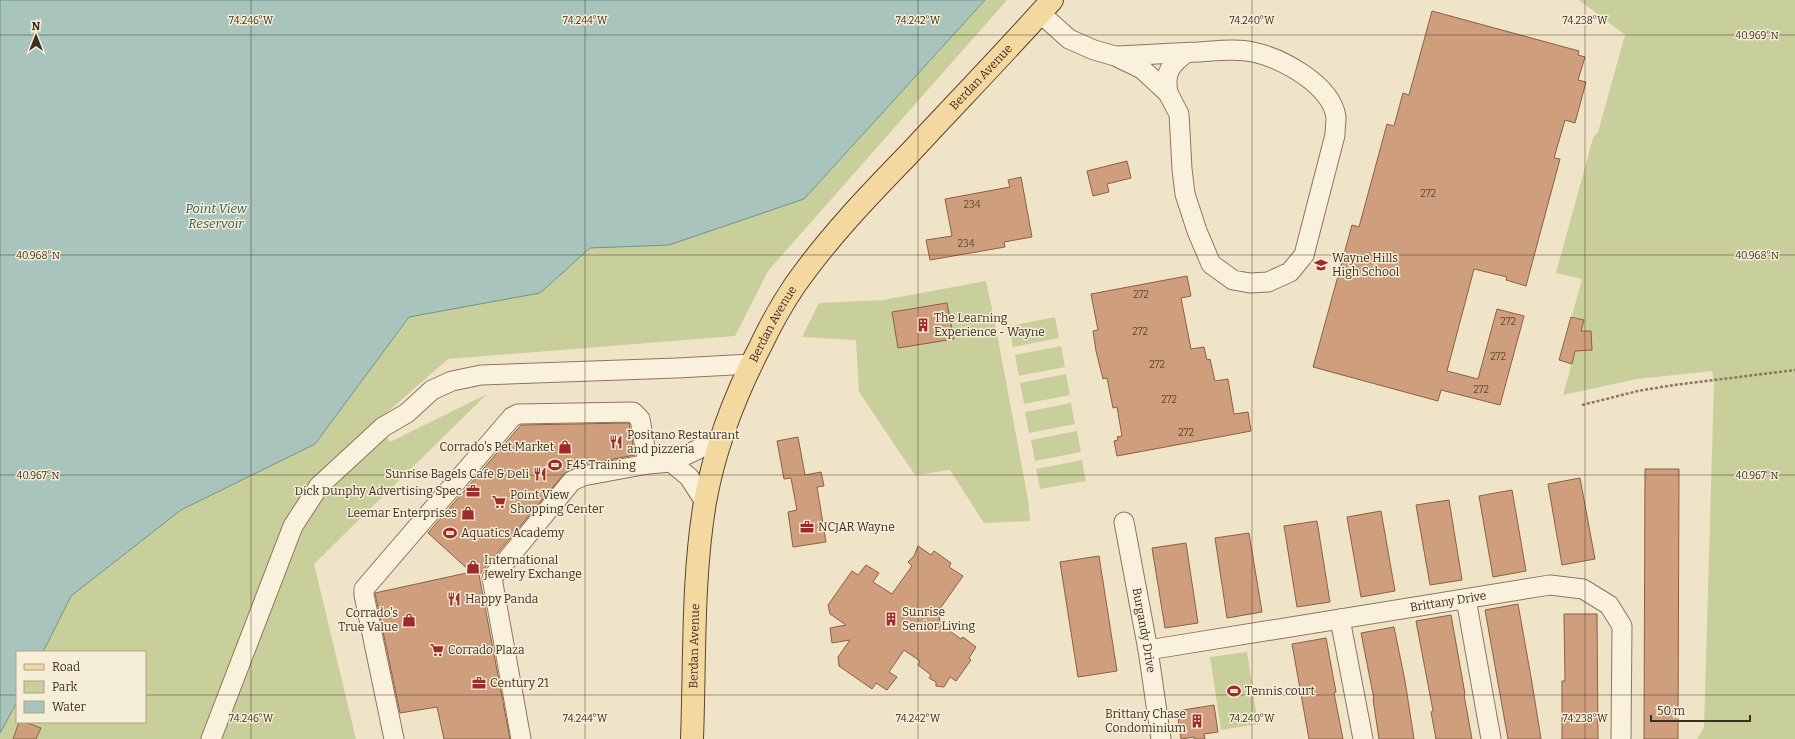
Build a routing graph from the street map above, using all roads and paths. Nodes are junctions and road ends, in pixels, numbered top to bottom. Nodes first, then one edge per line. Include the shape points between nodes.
1 (1046, 7) edge
2 (1186, 52) junction
3 (1115, 56) junction
4 (1168, 93) junction
5 (751, 364) junction
6 (1795, 370) edge
7 (1582, 405) dead end
8 (720, 439) junction
9 (671, 462) junction
10 (648, 464) junction
11 (705, 502) junction
12 (1124, 522) dead end
13 (1466, 599) junction
14 (1340, 619) junction
15 (1148, 650) junction
16 (211, 739) edge
17 (394, 739) edge
18 (521, 739) edge
19 (692, 739) edge
20 (1161, 739) edge
21 (1362, 739) edge
22 (1491, 739) edge
23 (1621, 739) edge

1 - 3 street via 1069,39
1 - 5 main road, Berdan Avenue via 818,253 776,315
2 - 3 street
2 - 4 street via 1173,62 1168,74
2 - 4 street via 1251,52 1272,58 1312,82 1329,101 1336,116 1335,135 1304,255 1290,272 1268,282 1250,283 1233,280 1211,264 1185,194 1180,114
3 - 4 street via 1142,69
5 - 8 main road, Berdan Avenue
5 - 16 street via 481,376 452,381 432,390 406,413 383,427 319,486 293,526
6 - 7 path via 1674,385
8 - 9 street
8 - 11 main road, Berdan Avenue
9 - 10 street
9 - 11 street via 689,477
10 - 17 street via 640,419 633,412 518,414 512,417 364,589
10 - 18 street via 583,476 572,481 492,578
11 - 19 main road, Berdan Avenue via 698,556
12 - 15 street, Burgandy Drive
13 - 14 street, Brittany Drive
13 - 22 street
13 - 23 street, Brittany Drive via 1550,585 1583,589 1609,605 1622,626
14 - 15 street, Brittany Drive
14 - 21 street
15 - 20 street, Burgandy Drive

